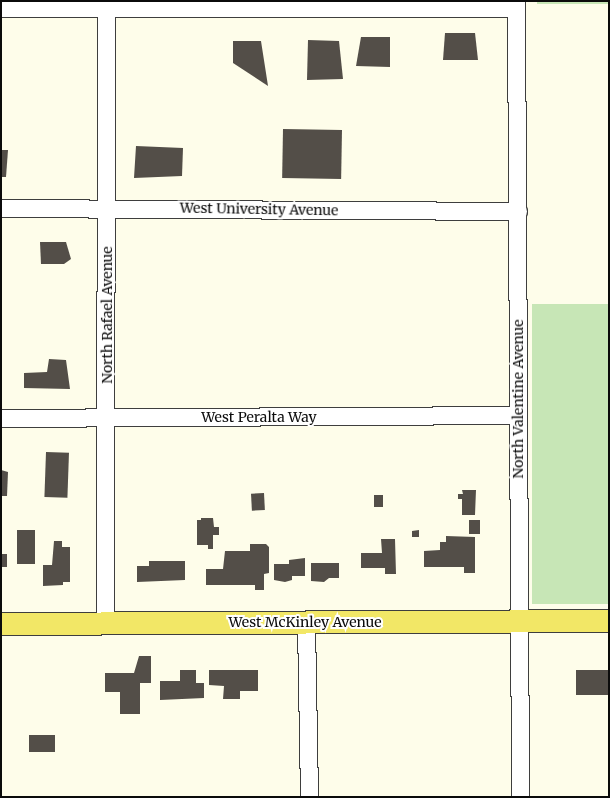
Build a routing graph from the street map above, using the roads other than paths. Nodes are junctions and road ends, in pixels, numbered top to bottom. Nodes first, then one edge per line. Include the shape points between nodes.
1 (516, 4) edge
2 (1, 8) edge
3 (106, 8) junction
4 (1, 208) edge
5 (107, 208) junction
6 (518, 212) junction
7 (518, 415) junction
8 (1, 418) edge
9 (107, 418) junction
10 (609, 621) edge
11 (306, 622) junction
12 (518, 622) junction
13 (105, 623) junction
14 (1, 624) edge
15 (309, 797) edge
16 (520, 797) edge

1 - 3 street
1 - 6 street, North Valentine Avenue
2 - 3 street
3 - 5 street, North Rafael Avenue
4 - 5 street, West University Avenue
5 - 6 street, West University Avenue
5 - 9 street, North Rafael Avenue
6 - 7 street, North Valentine Avenue
7 - 9 street, West Peralta Way
7 - 12 street, North Valentine Avenue
8 - 9 street, West Peralta Way
9 - 13 street, North Rafael Avenue
10 - 12 main road, West McKinley Avenue
11 - 12 main road, West McKinley Avenue
11 - 13 main road, West McKinley Avenue
11 - 15 street
12 - 16 street, North Valentine Avenue
13 - 14 main road, West McKinley Avenue

